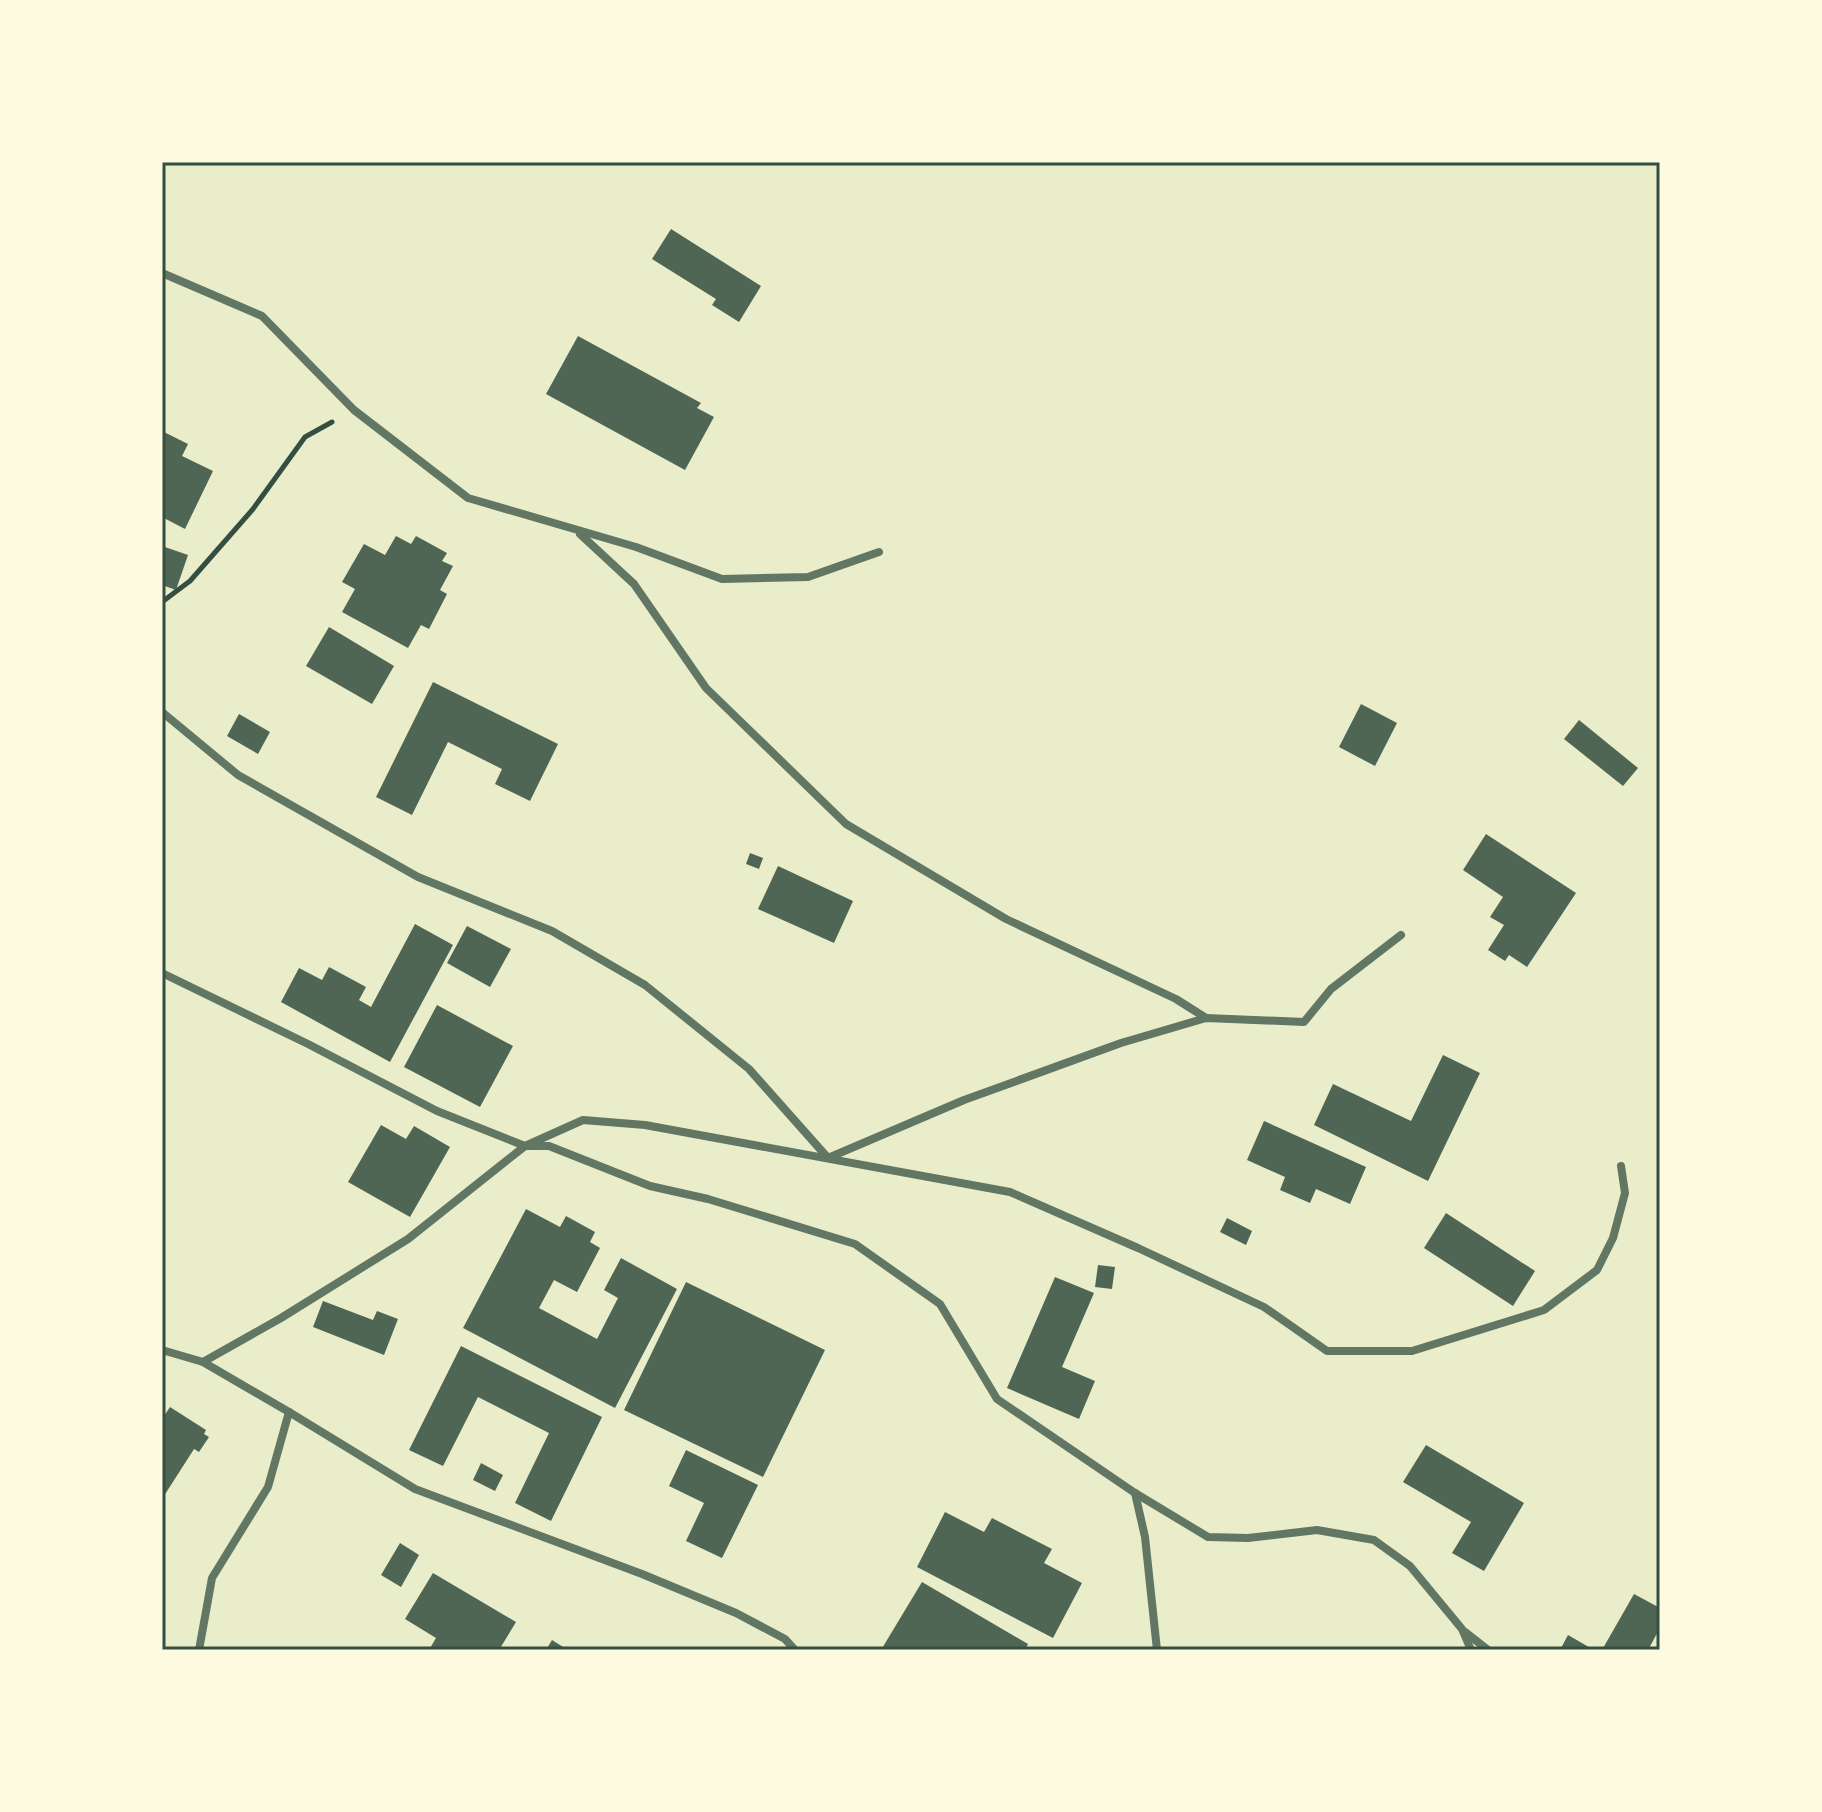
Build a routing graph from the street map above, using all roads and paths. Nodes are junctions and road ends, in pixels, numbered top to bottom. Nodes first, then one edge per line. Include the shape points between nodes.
1 (162, 273) edge
2 (354, 410) junction
3 (577, 530) junction
4 (879, 552) dead end
5 (162, 602) edge
6 (162, 712) edge
7 (1401, 935) dead end
8 (162, 973) edge
9 (1206, 1018) junction
10 (525, 1146) junction
11 (828, 1158) junction
12 (1621, 1166) dead end
13 (162, 1350) edge
14 (203, 1362) junction
15 (289, 1412) junction
16 (1135, 1493) junction
17 (1462, 1629) junction
18 (199, 1650) edge
19 (795, 1650) edge
20 (1157, 1650) edge
21 (1471, 1650) edge
22 (1488, 1650) edge

1 - 2 street via 262,316
2 - 3 street via 468,498
2 - 5 path via 305,437 253,509 190,581
3 - 4 street via 722,579 808,577
3 - 9 street via 634,584 706,688 846,824 1006,919
6 - 11 street via 238,775 363,846 418,877 552,931 645,985 749,1069
7 - 9 street via 1331,989 1304,1022
8 - 10 street via 437,1111
9 - 11 street via 964,1100
10 - 11 street via 583,1120 645,1125
10 - 14 street via 408,1239
10 - 16 street via 549,1146 650,1186 855,1244 940,1304 997,1399
11 - 12 street via 1010,1192 1264,1307 1327,1351 1412,1351 1544,1310 1597,1270 1613,1238 1625,1193
13 - 14 street
14 - 15 street
15 - 18 street via 268,1487 212,1578
15 - 19 street via 415,1489 736,1613 785,1639
16 - 17 street via 1208,1537 1317,1530 1374,1540 1410,1566
16 - 20 street
17 - 21 street
17 - 22 street

